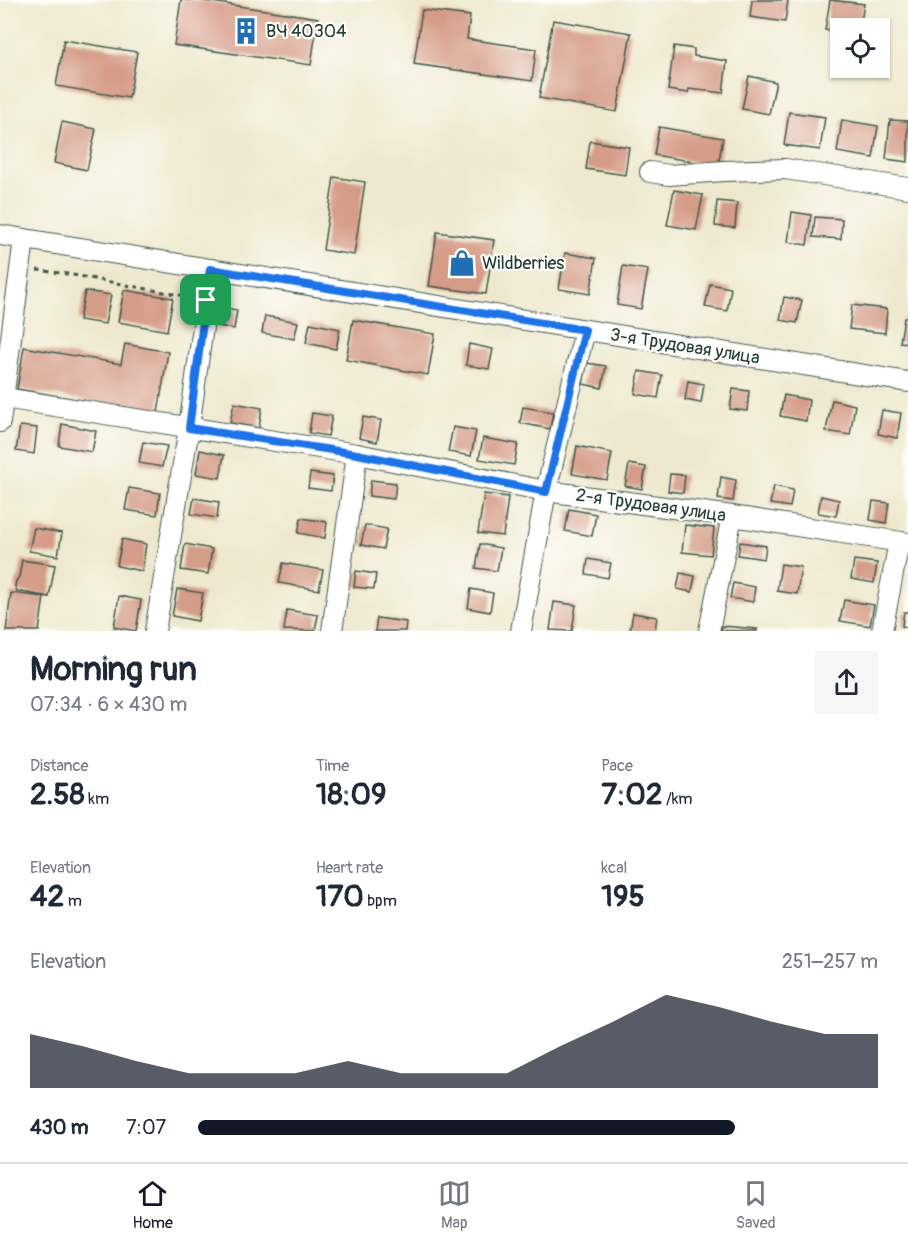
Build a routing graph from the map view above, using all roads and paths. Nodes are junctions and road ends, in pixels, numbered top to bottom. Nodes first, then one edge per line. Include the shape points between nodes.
1 (650, 172) dead end
2 (908, 188) edge
3 (0, 235) edge
4 (24, 239) junction
5 (20, 267) junction
6 (210, 269) junction
7 (206, 300) junction
8 (585, 330) junction
9 (908, 381) edge
10 (4, 398) junction
11 (0, 422) edge
12 (189, 428) junction
13 (357, 454) junction
14 (546, 492) junction
15 (732, 516) junction
16 (903, 543) edge
17 (155, 631) edge
18 (332, 631) edge
19 (521, 631) edge
20 (709, 631) edge
21 (882, 631) edge

1 - 2 street via 669,175 785,169
3 - 4 street, 3-я Трудовая улица
4 - 5 street
4 - 6 street, 3-я Трудовая улица
5 - 7 path
5 - 10 street
6 - 7 street
6 - 8 street, 3-я Трудовая улица
7 - 12 street
8 - 9 street, 3-я Трудовая улица
8 - 14 street
10 - 11 street
10 - 12 street, 2-я Трудовая улица
12 - 13 street, 2-я Трудовая улица
12 - 17 street
13 - 14 street, 2-я Трудовая улица
13 - 18 street
14 - 15 street, 2-я Трудовая улица
14 - 19 street
15 - 16 street, 2-я Трудовая улица
15 - 20 street
16 - 21 street

